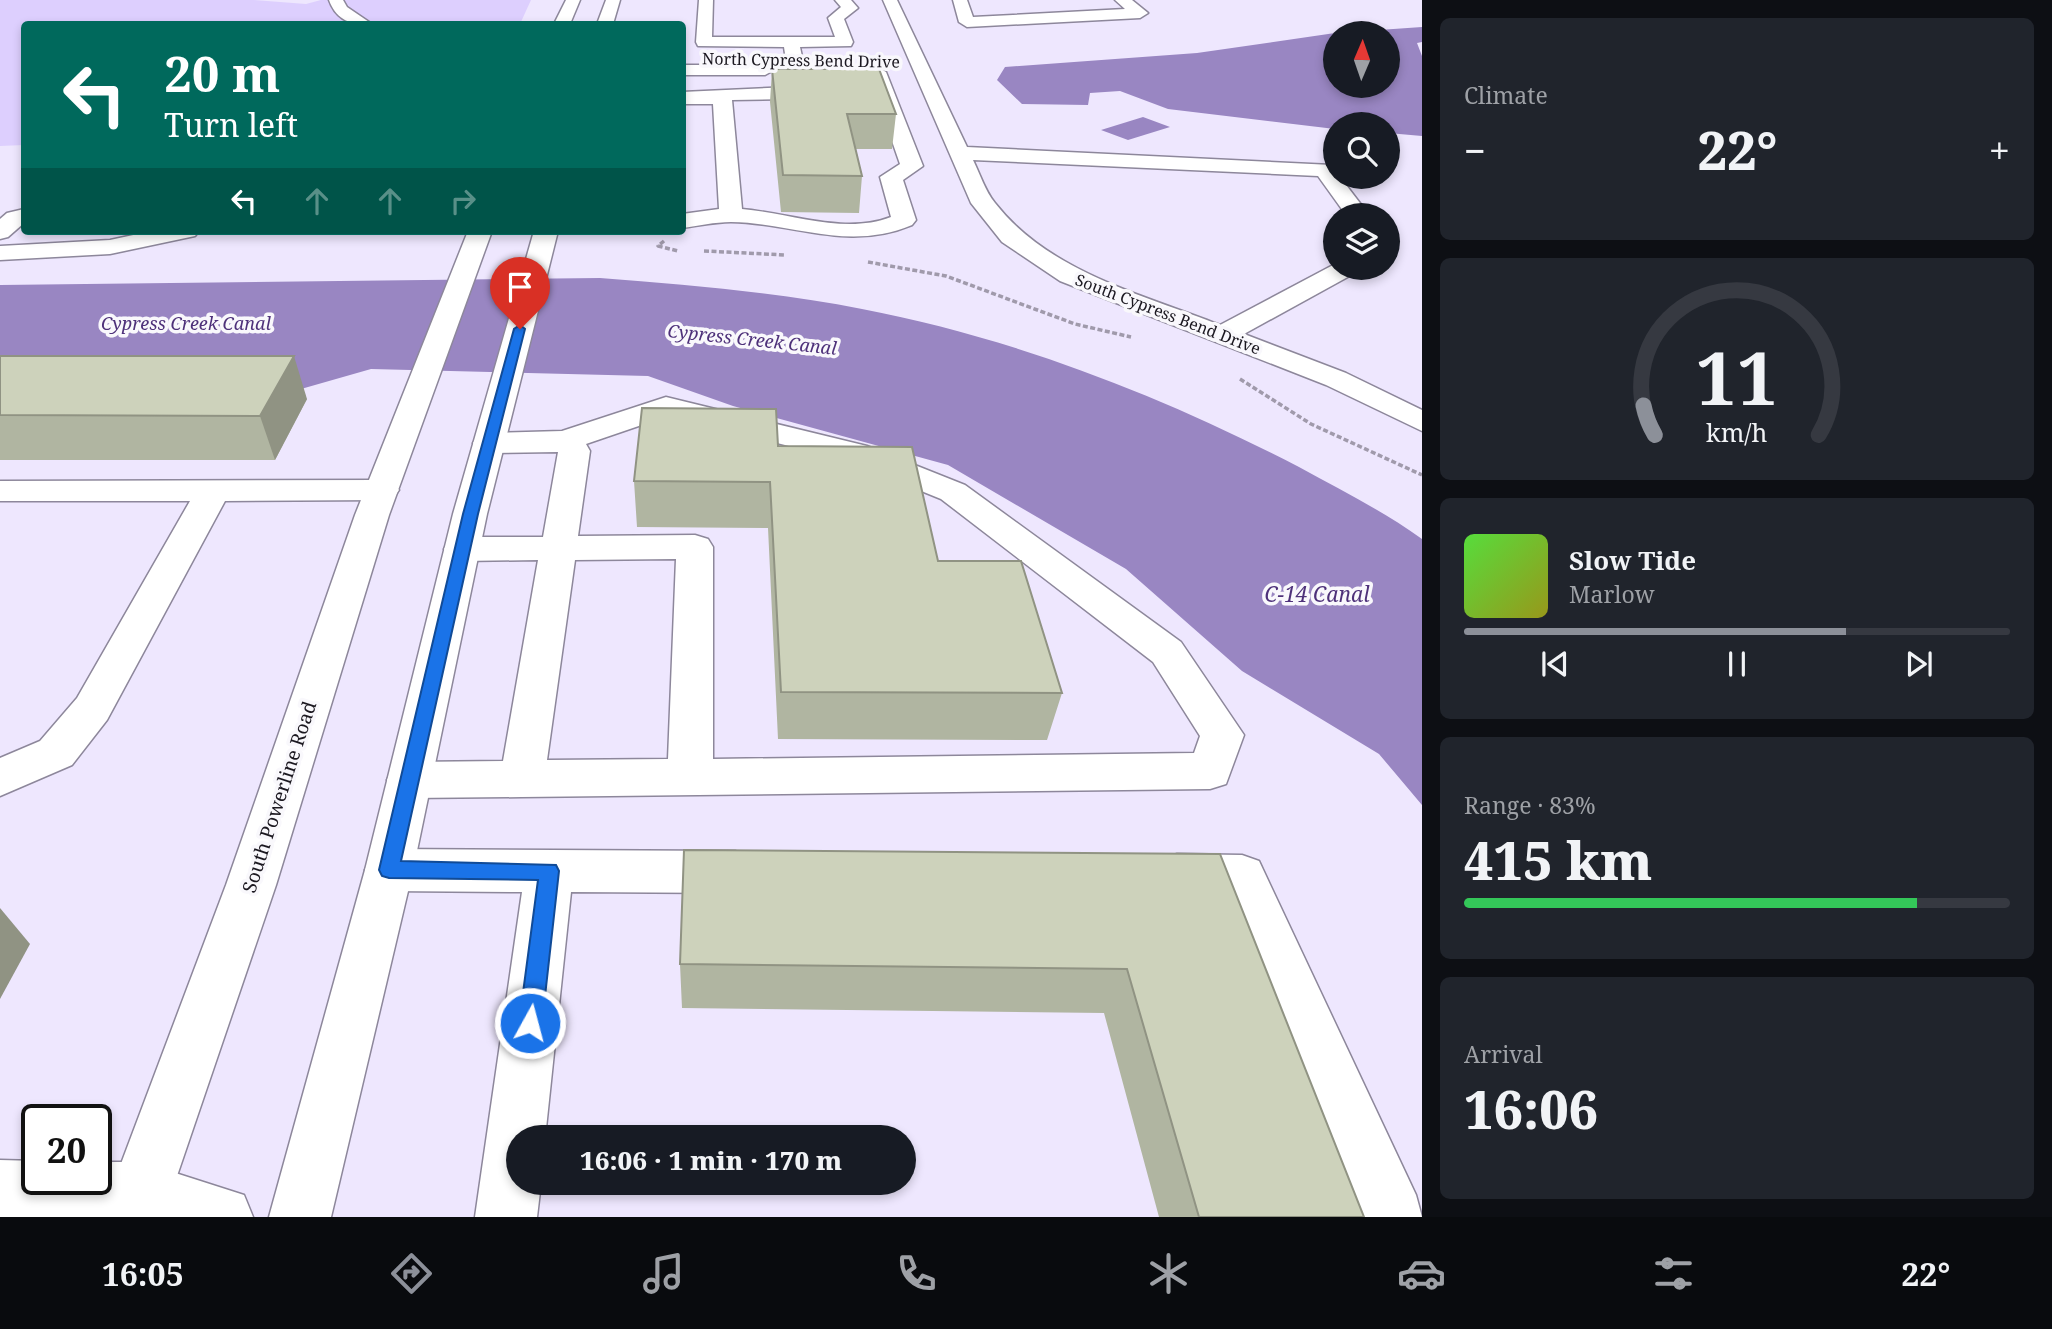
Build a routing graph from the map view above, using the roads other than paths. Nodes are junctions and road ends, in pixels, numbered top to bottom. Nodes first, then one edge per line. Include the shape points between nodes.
1 (357, 0) edge
2 (573, 0) edge
3 (613, 0) edge
4 (706, 0) edge
5 (842, 0) edge
6 (890, 0) edge
7 (960, 0) edge
8 (1013, 0) edge
9 (1122, 0) edge
10 (337, 3) edge
11 (1022, 19) junction
12 (355, 21) edge
13 (563, 21) edge
14 (606, 21) edge
15 (793, 57) junction
16 (686, 58) edge
17 (827, 66) edge
18 (922, 69) junction
19 (686, 70) edge
20 (686, 98) edge
21 (723, 98) junction
22 (960, 153) junction
23 (1349, 203) edge
24 (731, 215) junction
25 (21, 217) edge
26 (686, 220) edge
27 (21, 233) edge
28 (0, 234) edge
29 (168, 235) edge
30 (475, 242) edge
31 (542, 243) edge
32 (0, 253) edge
33 (1324, 280) edge
34 (1221, 335) junction
35 (1422, 422) edge
36 (565, 441) junction
37 (489, 443) junction
38 (382, 490) junction
39 (0, 491) edge
40 (213, 491) junction
41 (559, 548) junction
42 (462, 549) junction
43 (690, 777) junction
44 (0, 778) edge
45 (522, 779) junction
46 (410, 780) junction
47 (389, 870) junction
48 (549, 871) junction
49 (785, 873) edge
50 (1132, 875) edge
51 (0, 1191) edge
52 (136, 1205) edge
53 (222, 1217) edge
54 (300, 1217) edge
55 (506, 1217) edge
56 (1394, 1217) edge

1 - 10 street
2 - 13 street
3 - 14 street
4 - 15 street via 704,42
5 - 15 street via 850,8 836,18 845,42
6 - 18 street, North Cypress Bend Drive
7 - 11 street via 967,22
8 - 11 street
9 - 11 street via 1140,13
10 - 12 street
15 - 16 street, North Cypress Bend Drive
15 - 17 street, North Cypress Bend Drive
15 - 19 street, North Cypress Bend Drive
15 - 21 street via 800,90
18 - 22 street, South Cypress Bend Drive
18 - 24 street, North Cypress Bend Drive via 870,69 912,166 891,177 904,220 887,230 828,228
20 - 21 street
21 - 24 street
22 - 23 street via 1324,170
22 - 34 street, South Cypress Bend Drive via 982,203 1011,237 1069,276
24 - 26 street
25 - 28 street
27 - 28 street
29 - 32 street via 110,247
30 - 38 street, South Powerline Road
31 - 37 street
33 - 34 street
34 - 35 street, South Cypress Bend Drive via 1336,379
36 - 37 street
36 - 41 street via 574,451
36 - 43 street via 666,406 856,453 953,492 1167,652 1222,735 1210,771
37 - 42 street
38 - 40 street
38 - 52 street, South Powerline Road via 251,884
39 - 40 street
40 - 44 street via 92,709 57,753
41 - 42 street
41 - 43 street via 695,547
41 - 45 street
42 - 46 street
43 - 45 street
45 - 46 street
46 - 47 street
47 - 48 street
47 - 54 street
48 - 49 street
48 - 55 street
50 - 56 street via 1242,876
51 - 52 street
52 - 53 street

